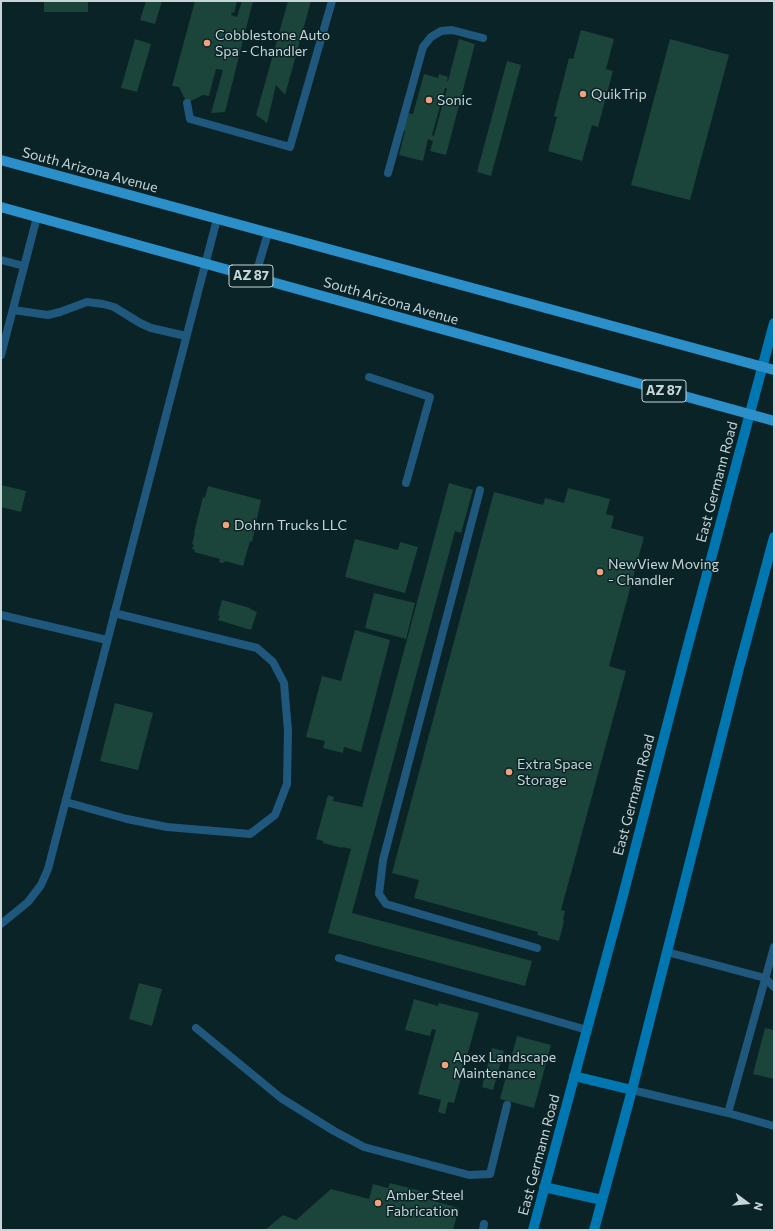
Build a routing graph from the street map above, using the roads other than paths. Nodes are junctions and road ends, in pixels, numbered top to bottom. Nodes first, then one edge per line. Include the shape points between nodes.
1 (332, 1) edge
2 (484, 38) dead end
3 (187, 103) dead end
4 (1, 160) edge
5 (388, 173) dead end
6 (1, 207) edge
7 (37, 217) junction
8 (217, 219) junction
9 (268, 233) junction
10 (1, 260) edge
11 (206, 263) junction
12 (24, 266) junction
13 (255, 277) junction
14 (13, 310) junction
15 (774, 323) edge
16 (186, 336) junction
17 (1, 355) edge
18 (763, 368) junction
19 (774, 370) edge
20 (368, 378) dead end
21 (749, 414) junction
22 (774, 421) edge
23 (406, 483) dead end
24 (480, 490) dead end
25 (774, 537) edge
26 (114, 613) junction
27 (1, 615) edge
28 (107, 640) junction
29 (66, 802) junction
30 (1, 924) edge
31 (774, 947) edge
32 (538, 948) dead end
33 (667, 952) junction
34 (339, 958) dead end
35 (765, 978) junction
36 (774, 986) edge
37 (196, 1028) dead end
38 (587, 1030) junction
39 (574, 1076) junction
40 (632, 1090) junction
41 (507, 1105) dead end
42 (728, 1113) junction
43 (774, 1126) edge
44 (544, 1187) junction
45 (602, 1200) junction
46 (533, 1230) edge
47 (594, 1230) edge

1 - 3 lane via 290,147 190,119
2 - 5 lane via 452,30 441,31 431,37 423,47
4 - 8 main road, South Arizona Avenue
6 - 7 main road, South Arizona Avenue / AZ 87
7 - 11 main road, South Arizona Avenue / AZ 87
7 - 12 lane
8 - 9 main road, South Arizona Avenue
8 - 11 lane
9 - 13 lane
9 - 18 main road, South Arizona Avenue
10 - 12 lane
11 - 13 main road, South Arizona Avenue / AZ 87
11 - 16 lane
12 - 14 lane
13 - 21 main road, South Arizona Avenue / AZ 87
14 - 16 lane via 48,315 87,302 103,304 114,307 151,328
14 - 17 lane
15 - 18 main road, East Germann Road
16 - 26 lane
18 - 19 main road, South Arizona Avenue
18 - 21 main road, East Germann Road
20 - 23 lane via 430,397
21 - 22 main road, South Arizona Avenue / AZ 87
21 - 38 main road, East Germann Road
24 - 32 lane via 383,860 379,894 386,904
25 - 33 main road via 738,668
26 - 28 lane
26 - 29 lane via 257,648 273,662 284,683 288,731 287,784 274,815 250,834 167,827
27 - 28 lane
28 - 29 lane
29 - 30 lane via 48,869 41,885 28,902
31 - 35 lane
33 - 35 lane
33 - 40 main road
34 - 38 lane
35 - 36 lane
35 - 42 lane
37 - 41 lane via 281,1098 334,1131 364,1147 469,1175 490,1174
38 - 39 main road, East Germann Road
39 - 40 main road
39 - 44 main road, East Germann Road
40 - 42 lane
40 - 45 main road
42 - 43 lane
44 - 45 main road
44 - 46 main road, East Germann Road
45 - 47 main road

